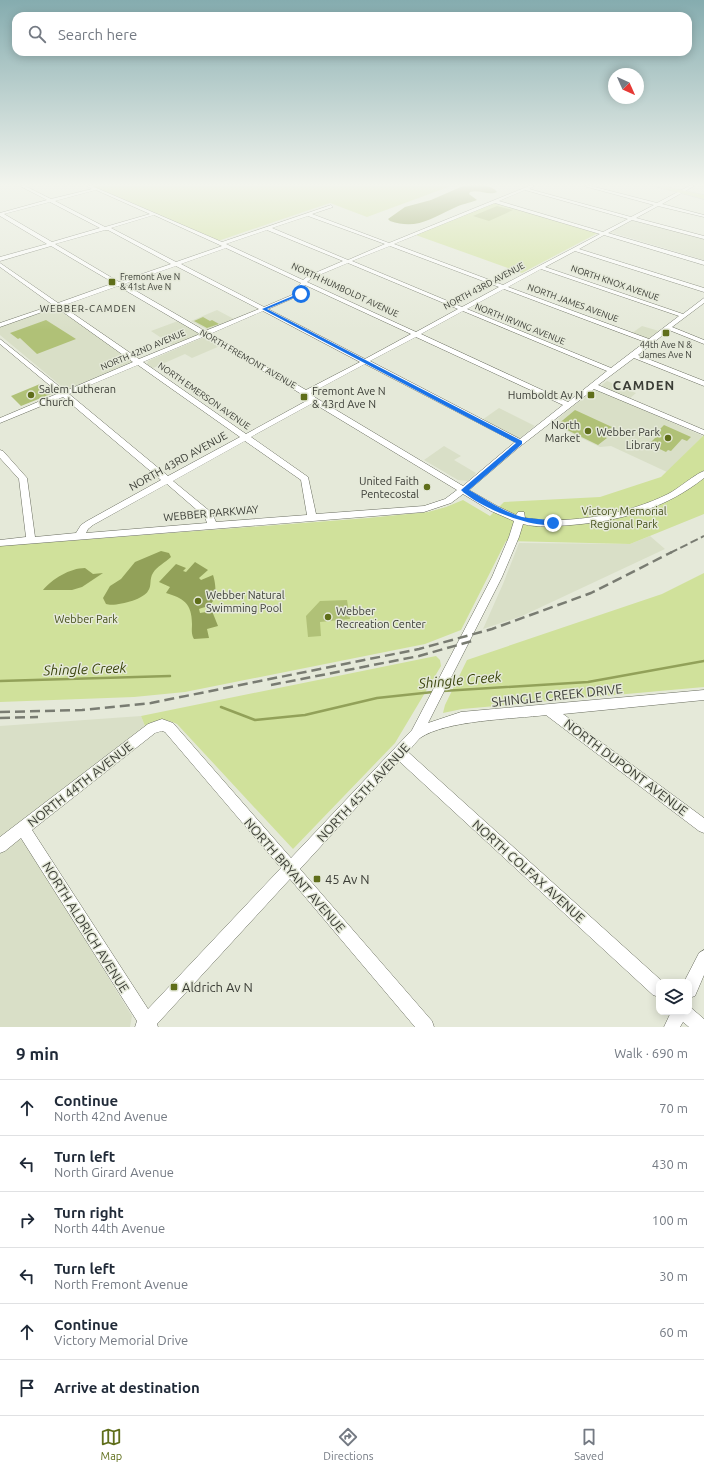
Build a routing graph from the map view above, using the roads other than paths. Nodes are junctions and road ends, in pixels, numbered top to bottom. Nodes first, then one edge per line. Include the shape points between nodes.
1 (35, 234) edge
2 (85, 234) edge
3 (118, 234) edge
4 (199, 234) edge
5 (252, 234) edge
6 (281, 234) edge
7 (362, 234) edge
8 (414, 234) edge
9 (603, 234) edge
10 (608, 234) edge
11 (690, 234) edge
12 (704, 238) edge
13 (52, 244) junction
14 (389, 244) junction
15 (224, 245) junction
16 (574, 249) junction
17 (0, 259) edge
18 (346, 261) junction
19 (704, 262) edge
20 (176, 264) junction
21 (0, 265) edge
22 (541, 267) junction
23 (304, 282) junction
24 (120, 283) junction
25 (503, 287) junction
26 (317, 288) junction
27 (704, 290) edge
28 (294, 296) junction
29 (704, 300) edge
30 (57, 305) junction
31 (701, 305) edge
32 (264, 309) junction
33 (461, 310) junction
34 (684, 316) junction
35 (0, 325) edge
36 (668, 328) junction
37 (205, 334) junction
38 (416, 334) junction
39 (0, 341) edge
40 (651, 342) junction
41 (704, 342) edge
42 (633, 355) junction
43 (365, 361) junction
44 (139, 362) junction
45 (612, 371) junction
46 (704, 384) edge
47 (593, 386) junction
48 (306, 393) junction
49 (63, 394) junction
50 (313, 400) junction
51 (569, 405) junction
52 (0, 421) edge
53 (703, 432) edge
54 (245, 436) junction
55 (520, 442) junction
56 (0, 453) edge
57 (704, 474) edge
58 (167, 480) junction
59 (464, 490) junction
60 (520, 516) junction
61 (312, 518) junction
62 (212, 525) junction
63 (80, 535) junction
64 (31, 539) junction
65 (0, 543) edge
66 (704, 695) edge
67 (547, 709) junction
68 (162, 725) joint
69 (416, 734) junction
70 (400, 753) junction
71 (704, 826) edge
72 (23, 828) junction
73 (0, 846) edge
74 (290, 869) junction
75 (704, 958) edge
76 (692, 984) edge
77 (656, 986) edge
78 (678, 1015) edge
79 (687, 1015) edge
80 (146, 1026) edge
81 (426, 1027) edge
82 (672, 1027) edge
83 (701, 1027) edge

1 - 13 street, NORTH FREMONT AVENUE
2 - 13 street
3 - 20 street
4 - 15 street, NORTH HUMBOLDT AVENUE
5 - 15 street
6 - 18 street, NORTH IRVING AVENUE
7 - 14 street, NORTH JAMES AVENUE
8 - 14 street
9 - 16 street, NORTH 43RD AVENUE
10 - 19 street
11 - 12 street
13 - 17 street
13 - 24 street, NORTH FREMONT AVENUE
14 - 18 street
14 - 25 street, NORTH JAMES AVENUE
15 - 20 street
15 - 23 street, NORTH HUMBOLDT AVENUE
16 - 22 street, NORTH 43RD AVENUE
16 - 27 street
18 - 23 street via 310,276
18 - 33 street, NORTH IRVING AVENUE
20 - 24 street
20 - 32 street
21 - 30 street, NORTH EMERSON AVENUE
22 - 25 street, NORTH 43RD AVENUE
22 - 34 street, NORTH KNOX AVENUE
23 - 26 street, NORTH HUMBOLDT AVENUE
23 - 28 street
24 - 30 street
24 - 37 street, NORTH FREMONT AVENUE
25 - 33 street, NORTH 43RD AVENUE
25 - 40 street, NORTH JAMES AVENUE
26 - 28 street, NORTH 42ND AVENUE
26 - 38 street, NORTH HUMBOLDT AVENUE
28 - 32 street, NORTH 42ND AVENUE
29 - 31 street
30 - 35 street
30 - 44 street, NORTH EMERSON AVENUE
31 - 34 street
32 - 37 street, NORTH 42ND AVENUE
32 - 43 street
33 - 38 street, NORTH 43RD AVENUE
33 - 45 street, NORTH IRVING AVENUE
34 - 36 street
36 - 40 street
36 - 41 street
37 - 44 street, NORTH 42ND AVENUE
37 - 48 street, NORTH FREMONT AVENUE
38 - 43 street, NORTH 43RD AVENUE
38 - 51 street, NORTH HUMBOLDT AVENUE
39 - 49 street
40 - 42 street
42 - 45 street
42 - 46 street
43 - 48 street, NORTH 43RD AVENUE
43 - 55 street
44 - 49 street, NORTH 42ND AVENUE
44 - 54 street, NORTH EMERSON AVENUE
45 - 47 street
47 - 51 street
47 - 53 street
48 - 50 street, NORTH FREMONT AVENUE
49 - 52 street, NORTH 42ND AVENUE
49 - 58 street
50 - 54 street, NORTH 43RD AVENUE
50 - 59 street, NORTH FREMONT AVENUE
51 - 55 street
54 - 58 street, NORTH 43RD AVENUE
54 - 61 street, NORTH EMERSON AVENUE via 305,479
55 - 59 street
56 - 64 street via 23,478
57 - 60 street, NORTH FREMONT AVENUE via 676,495 645,509 608,518 542,523
58 - 62 street via 210,515
58 - 63 street, NORTH 43RD AVENUE via 90,523 84,527
59 - 60 street, NORTH FREMONT AVENUE via 494,507
59 - 61 street, WEBBER PARKWAY via 448,501 424,508
60 - 69 street, NORTH 45TH AVENUE via 497,577
61 - 62 street, WEBBER PARKWAY
62 - 63 street, WEBBER PARKWAY
63 - 64 street, WEBBER PARKWAY
64 - 65 street, WEBBER PARKWAY
66 - 67 street, SHINGLE CREEK DRIVE
67 - 69 street, SHINGLE CREEK DRIVE via 461,718
67 - 71 street, NORTH DUPONT AVENUE
68 - 72 street, NORTH 44TH AVENUE via 152,728
68 - 74 street, NORTH BRYANT AVENUE via 169,727
69 - 70 street, NORTH 45TH AVENUE
70 - 74 street, NORTH 45TH AVENUE
70 - 77 street, NORTH COLFAX AVENUE
72 - 73 street, NORTH 44TH AVENUE
72 - 80 street, NORTH ALDRICH AVENUE
74 - 80 street, NORTH 45TH AVENUE
74 - 81 street, NORTH BRYANT AVENUE
75 - 76 street
78 - 82 street
79 - 83 street

